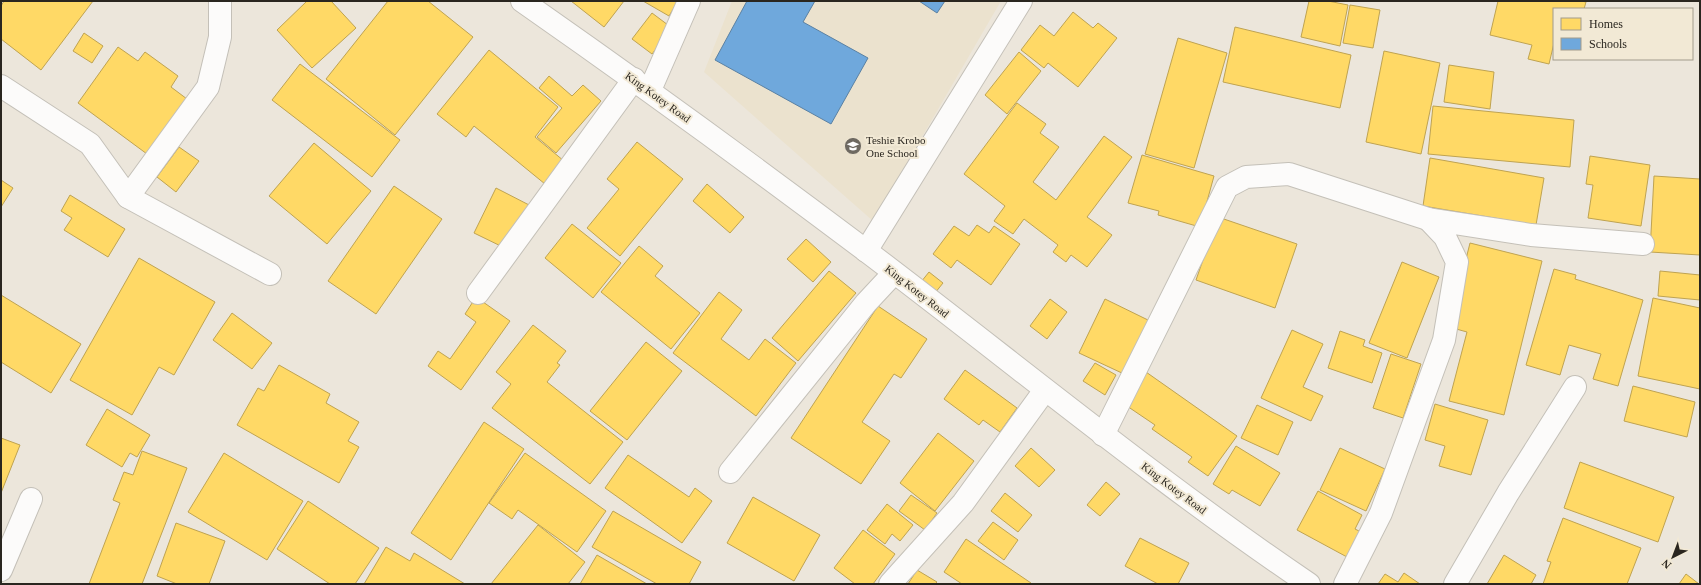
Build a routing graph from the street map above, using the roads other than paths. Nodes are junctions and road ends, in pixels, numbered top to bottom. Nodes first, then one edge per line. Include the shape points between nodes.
1 (220, 1) edge
2 (522, 1) edge
3 (689, 1) edge
4 (1021, 1) edge
5 (642, 85) junction
6 (1, 86) edge
7 (128, 197) junction
8 (1428, 220) junction
9 (1643, 244) dead end
10 (866, 251) junction
11 (894, 273) junction
12 (270, 274) dead end
13 (478, 293) dead end
14 (1575, 387) dead end
15 (1045, 390) junction
16 (1102, 435) junction
17 (730, 472) dead end
18 (31, 499) dead end
19 (1, 570) edge
20 (890, 584) edge
21 (1309, 584) edge
22 (1345, 584) edge
23 (1455, 584) edge

1 - 7 street via 220,37 208,87
2 - 5 street, King Kotey Road
3 - 5 street
4 - 10 street
5 - 10 street, King Kotey Road
5 - 13 street
6 - 7 street via 90,144
7 - 12 street
8 - 9 street via 1530,235
8 - 16 street via 1289,174 1246,177 1227,187
8 - 22 street via 1445,237 1457,262 1444,340 1381,513
10 - 11 street, King Kotey Road
11 - 15 street, King Kotey Road
11 - 17 street via 866,303
14 - 23 street
15 - 16 street, King Kotey Road
15 - 20 street via 963,503
16 - 21 street, King Kotey Road via 1242,539
18 - 19 street

